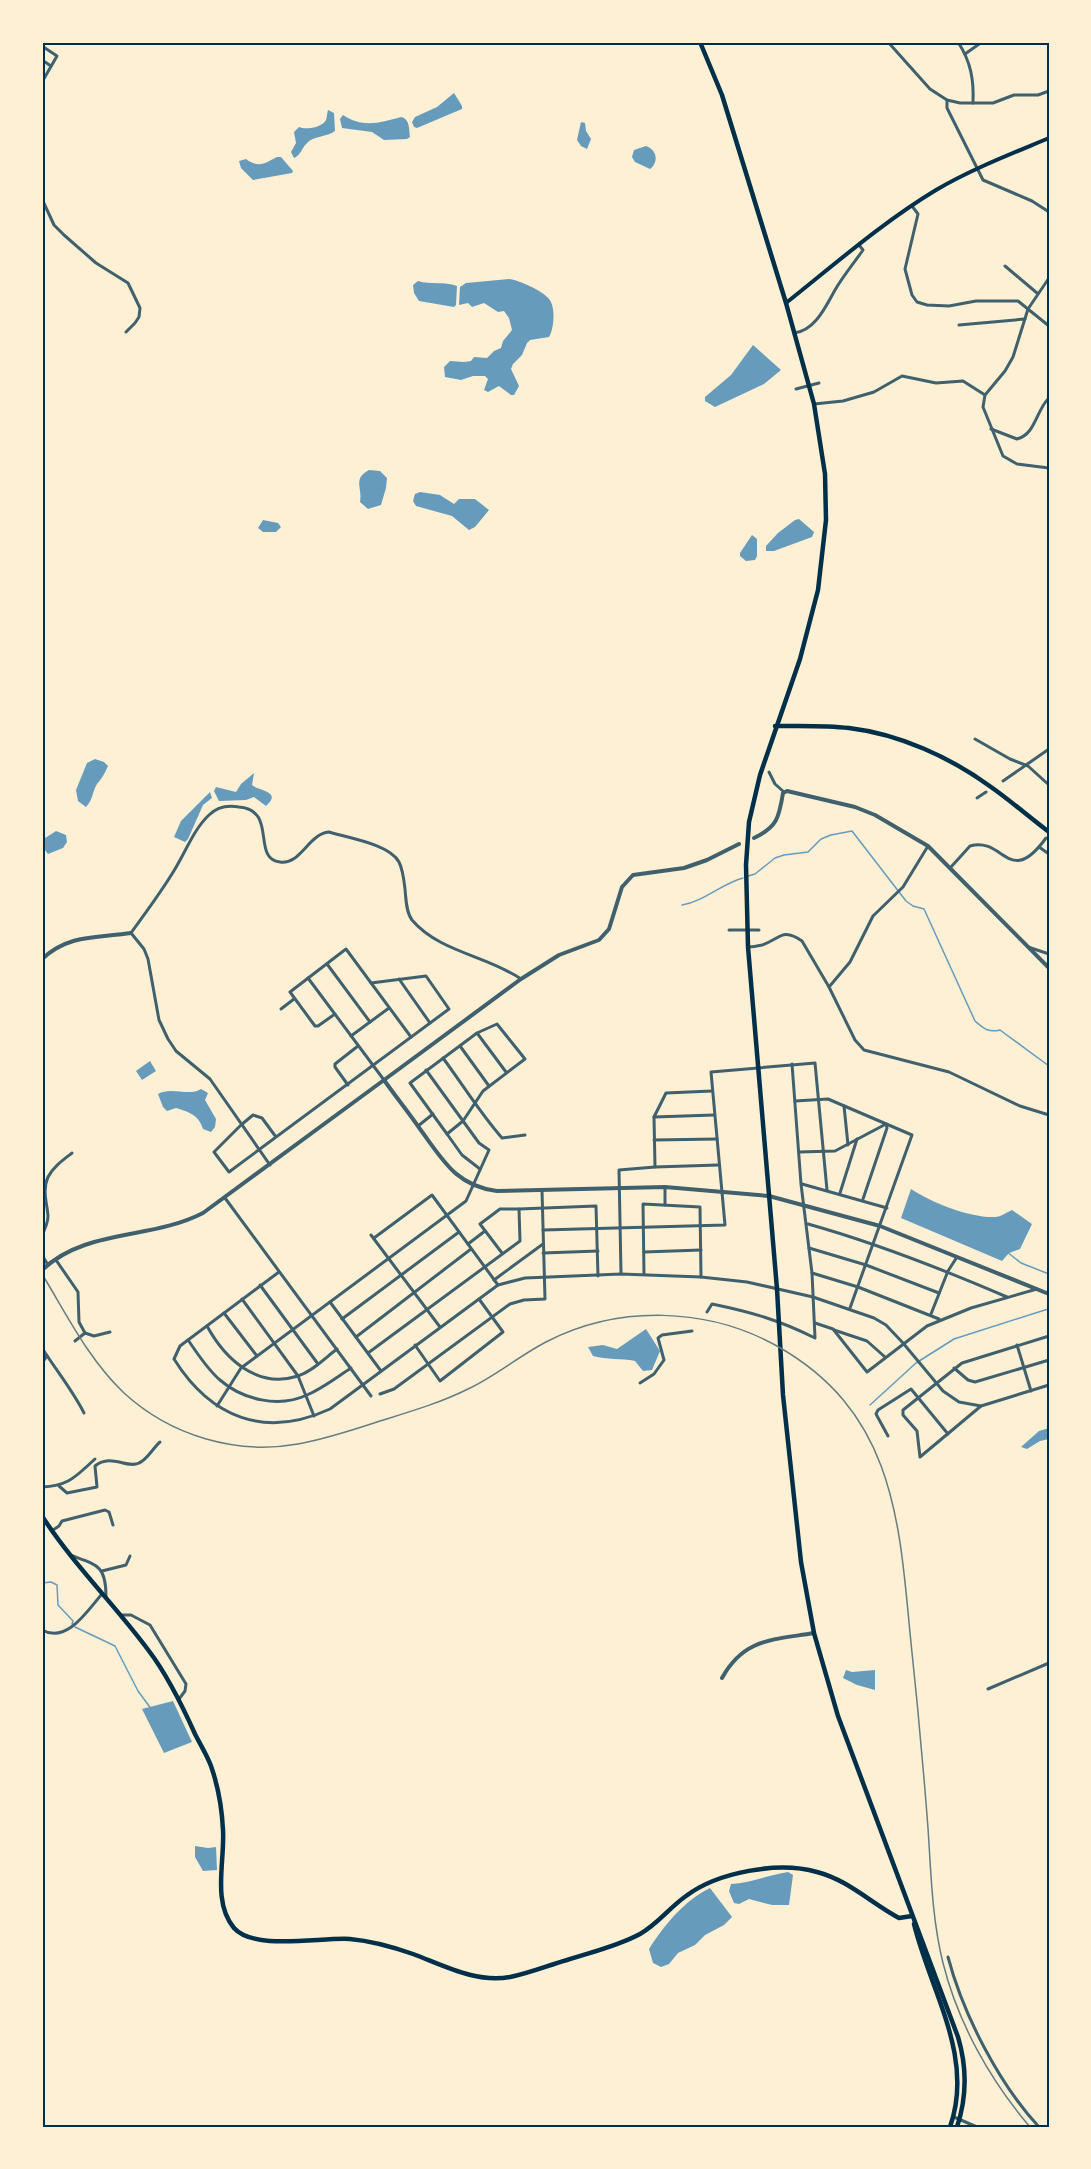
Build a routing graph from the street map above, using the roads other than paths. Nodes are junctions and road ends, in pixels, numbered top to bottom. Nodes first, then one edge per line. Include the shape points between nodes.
1 (700, 42) edge
2 (888, 42) edge
3 (958, 42) edge
4 (982, 42) edge
5 (42, 46) edge
6 (965, 54) junction
7 (42, 60) edge
8 (51, 66) junction
9 (42, 82) edge
10 (1049, 92) edge
11 (947, 100) junction
12 (973, 103) junction
13 (1049, 138) edge
14 (978, 169) junction
15 (42, 199) edge
16 (912, 206) junction
17 (1049, 212) edge
18 (859, 245) junction
19 (1005, 266) dead end
20 (1049, 278) edge
21 (1037, 293) junction
22 (786, 303) junction
23 (1028, 309) junction
24 (1024, 319) junction
25 (959, 325) dead end
26 (1049, 326) edge
27 (126, 332) dead end
28 (794, 333) junction
29 (819, 383) dead end
30 (796, 389) dead end
31 (985, 395) junction
32 (1049, 398) edge
33 (814, 404) junction
34 (991, 429) junction
35 (1049, 468) edge
36 (775, 726) junction
37 (975, 739) dead end
38 (1049, 749) edge
39 (1026, 765) junction
40 (769, 772) dead end
41 (1003, 781) dead end
42 (1049, 784) edge
43 (784, 792) junction
44 (986, 792) dead end
45 (977, 798) dead end
46 (1049, 832) edge
47 (754, 838) dead end
48 (1046, 838) dead end
49 (740, 844) dead end
50 (928, 846) junction
51 (1039, 847) junction
52 (1049, 854) edge
53 (951, 867) junction
54 (729, 930) dead end
55 (759, 930) dead end
56 (131, 933) junction
57 (1026, 946) junction
58 (748, 947) junction
59 (1049, 954) edge
60 (42, 959) edge
61 (327, 963) junction
62 (1049, 968) edge
63 (308, 978) junction
64 (521, 978) junction
65 (399, 979) junction
66 (371, 983) junction
67 (830, 987) junction
68 (294, 999) junction
69 (389, 1008) junction
70 (281, 1009) dead end
71 (335, 1014) junction
72 (370, 1022) junction
73 (430, 1023) junction
74 (477, 1033) junction
75 (351, 1036) junction
76 (411, 1037) junction
77 (358, 1046) junction
78 (460, 1046) junction
79 (443, 1058) junction
80 (792, 1065) junction
81 (373, 1066) junction
82 (759, 1067) junction
83 (426, 1071) junction
84 (507, 1072) junction
85 (384, 1080) junction
86 (348, 1084) junction
87 (489, 1086) junction
88 (712, 1091) junction
89 (819, 1099) junction
90 (475, 1101) junction
91 (795, 1101) junction
92 (844, 1106) junction
93 (432, 1114) junction
94 (1049, 1114) edge
95 (714, 1115) junction
96 (654, 1117) junction
97 (463, 1121) junction
98 (886, 1124) junction
99 (241, 1125) junction
100 (418, 1126) junction
101 (447, 1134) junction
102 (525, 1135) dead end
103 (276, 1137) junction
104 (717, 1139) junction
105 (857, 1139) junction
106 (654, 1140) junction
107 (848, 1145) junction
108 (259, 1150) junction
109 (824, 1151) junction
110 (798, 1152) junction
111 (72, 1153) dead end
112 (270, 1165) junction
113 (718, 1165) junction
114 (655, 1167) junction
115 (480, 1169) junction
116 (801, 1184) junction
117 (473, 1186) junction
118 (665, 1187) junction
119 (619, 1188) junction
120 (542, 1190) junction
121 (827, 1190) junction
122 (722, 1191) junction
123 (840, 1193) junction
124 (769, 1196) junction
125 (225, 1198) junction
126 (863, 1200) junction
127 (804, 1204) junction
128 (665, 1205) junction
129 (542, 1208) junction
130 (887, 1208) junction
131 (519, 1209) junction
132 (446, 1215) junction
133 (807, 1224) junction
134 (701, 1226) junction
135 (880, 1226) junction
136 (621, 1227) junction
137 (643, 1227) junction
138 (598, 1228) junction
139 (543, 1230) junction
140 (485, 1231) junction
141 (459, 1232) junction
142 (42, 1234) edge
143 (468, 1244) junction
144 (543, 1244) junction
145 (873, 1244) junction
146 (809, 1248) junction
147 (471, 1249) junction
148 (701, 1250) junction
149 (598, 1251) junction
150 (644, 1252) junction
151 (502, 1253) junction
152 (543, 1253) junction
153 (42, 1255) edge
154 (957, 1257) junction
155 (389, 1258) junction
156 (55, 1259) junction
157 (48, 1264) junction
158 (866, 1265) junction
159 (484, 1266) junction
160 (42, 1270) edge
161 (279, 1272) junction
162 (948, 1272) junction
163 (812, 1273) junction
164 (621, 1274) junction
165 (644, 1274) junction
166 (402, 1276) junction
167 (598, 1276) junction
168 (701, 1277) junction
169 (544, 1278) junction
170 (494, 1280) junction
171 (260, 1285) junction
172 (498, 1285) junction
173 (858, 1287) junction
174 (777, 1288) junction
175 (1037, 1289) junction
176 (414, 1293) junction
177 (939, 1293) junction
178 (1049, 1294) edge
179 (813, 1297) junction
180 (1009, 1298) junction
181 (242, 1299) junction
182 (479, 1299) junction
183 (330, 1302) junction
184 (850, 1308) junction
185 (427, 1310) junction
186 (225, 1312) junction
187 (707, 1312) dead end
188 (931, 1314) junction
189 (312, 1316) junction
190 (492, 1316) junction
191 (342, 1319) junction
192 (940, 1320) junction
193 (815, 1323) junction
194 (207, 1326) junction
195 (440, 1327) junction
196 (833, 1329) junction
197 (293, 1330) junction
198 (692, 1331) dead end
199 (110, 1332) dead end
200 (85, 1333) junction
201 (1049, 1336) edge
202 (356, 1337) junction
203 (188, 1340) junction
204 (75, 1341) dead end
205 (903, 1342) junction
206 (275, 1344) junction
207 (415, 1345) junction
208 (1017, 1346) junction
209 (42, 1348) edge
210 (338, 1349) junction
211 (368, 1353) junction
212 (47, 1356) junction
213 (257, 1356) junction
214 (885, 1357) junction
215 (1049, 1360) edge
216 (42, 1363) edge
217 (428, 1363) junction
218 (318, 1364) junction
219 (241, 1368) junction
220 (351, 1368) junction
221 (954, 1368) junction
222 (1024, 1368) junction
223 (381, 1371) junction
224 (298, 1376) junction
225 (640, 1383) dead end
226 (936, 1383) junction
227 (363, 1384) junction
228 (1049, 1385) edge
229 (230, 1387) junction
230 (1031, 1391) junction
231 (380, 1394) dead end
232 (306, 1396) junction
233 (372, 1396) dead end
234 (919, 1397) junction
235 (217, 1406) junction
236 (981, 1406) junction
237 (84, 1413) dead end
238 (314, 1416) junction
239 (948, 1434) junction
240 (888, 1436) dead end
241 (160, 1442) dead end
242 (95, 1459) dead end
243 (59, 1486) junction
244 (42, 1487) edge
245 (42, 1516) edge
246 (113, 1525) dead end
247 (52, 1530) junction
248 (68, 1554) junction
249 (130, 1556) dead end
250 (102, 1571) junction
251 (104, 1596) junction
252 (120, 1615) junction
253 (42, 1630) edge
254 (814, 1633) junction
255 (1049, 1663) edge
256 (722, 1678) dead end
257 (988, 1689) dead end
258 (179, 1699) junction
259 (912, 1916) junction
260 (948, 1957) dead end
261 (957, 2118) junction
262 (950, 2127) edge
263 (957, 2127) edge
264 (977, 2127) edge
265 (1039, 2127) edge

1 - 22 main road via 722,95
2 - 11 street via 930,89
3 - 6 street
4 - 6 street
5 - 8 street via 57,56
6 - 12 street via 973,78
7 - 8 street
8 - 9 street
10 - 12 street
11 - 12 street
11 - 14 street via 947,108
13 - 14 main road
14 - 16 main road
14 - 17 street via 983,180
15 - 27 street via 64,236 128,283 140,308 139,317
16 - 18 main road
16 - 23 street via 918,214 904,269 916,302 949,306 1010,300
18 - 22 main road
18 - 28 street via 863,250 830,302 805,331
19 - 21 street
20 - 21 street
21 - 23 street
22 - 28 main road
23 - 24 street
23 - 26 street
24 - 25 street
24 - 31 street via 1013,357
28 - 33 main road
29 - 30 street
31 - 33 street via 963,381 936,383 902,375 874,392
31 - 34 street via 983,407
32 - 34 street via 1040,408 1035,424 1021,438
33 - 36 main road via 825,474 821,572 808,633
34 - 35 street via 999,450 1009,460
36 - 46 main road via 849,728 922,749 984,782
36 - 58 main road via 747,841
37 - 39 street
38 - 39 street
39 - 41 street
39 - 42 street
40 - 43 street
43 - 47 street via 777,821
43 - 50 street via 855,807
44 - 45 street
48 - 51 street
49 - 64 street via 684,868 633,875 621,887 605,935
50 - 53 street
50 - 67 street via 903,887 873,916 850,962
51 - 52 street
51 - 53 street via 1032,856 1016,861 976,844 965,850
53 - 57 street
54 - 55 street
56 - 60 street via 75,939
56 - 64 street via 204,820 219,808 239,807 257,815 267,854 278,862 293,860 324,832 388,851 400,864 412,920 446,945
56 - 99 street via 148,959 159,1020 168,1039 176,1051 210,1079
57 - 59 street
57 - 62 street
58 - 67 street via 783,934 795,936
58 - 82 main road
61 - 63 street
61 - 66 street via 346,949
61 - 72 street
63 - 68 street via 291,990
63 - 71 street
64 - 85 street
65 - 66 street
65 - 73 street
65 - 73 street via 426,976 448,1006
66 - 69 street
67 - 94 street via 849,1029 864,1050 949,1072 1020,1106
68 - 70 street
68 - 71 street via 315,1026
69 - 72 street
69 - 76 street
71 - 75 street
72 - 75 street
73 - 76 street
74 - 78 street
74 - 84 street
74 - 84 street via 497,1024 525,1059
75 - 77 street
76 - 81 street
77 - 81 street
77 - 86 street via 335,1064
78 - 79 street
78 - 87 street
79 - 83 street
79 - 90 street
80 - 82 street
80 - 89 street via 815,1063
80 - 91 street
81 - 85 street
81 - 86 street
82 - 88 street via 711,1072
82 - 124 main road
83 - 93 street via 410,1083
83 - 97 street
84 - 87 street
85 - 100 street
85 - 112 street
86 - 103 street
87 - 90 street
88 - 95 street
88 - 96 street via 666,1093
89 - 91 street
89 - 92 street
89 - 109 street
90 - 97 street
90 - 102 street via 502,1137
91 - 110 street
92 - 98 street
92 - 107 street
93 - 100 street
93 - 101 street
95 - 96 street
95 - 104 street
96 - 106 street
97 - 101 street
97 - 115 street via 489,1150
98 - 105 street
98 - 126 street
98 - 130 street via 912,1135
99 - 103 street via 254,1115 262,1118
99 - 108 street
99 - 108 street via 214,1152 230,1172
100 - 117 street via 449,1170
101 - 115 street via 462,1155
103 - 108 street
104 - 106 street
104 - 113 street
105 - 107 street
105 - 123 street
106 - 114 street
107 - 109 street
108 - 112 street
109 - 110 street
109 - 121 street
110 - 116 street
111 - 142 street via 46,1183 48,1218
112 - 125 street
113 - 114 street
113 - 122 street
114 - 119 street via 619,1170
115 - 117 street
116 - 121 street
116 - 127 street
117 - 120 street via 497,1191
117 - 132 street via 466,1201
118 - 119 street
118 - 122 street
118 - 128 street
119 - 120 street
119 - 136 street
120 - 129 street
121 - 123 street
122 - 124 street
122 - 134 street via 725,1225
123 - 126 street
124 - 127 street
124 - 174 main road
125 - 156 street via 185,1221 90,1242
125 - 161 street
126 - 130 street
127 - 133 street
127 - 135 street
128 - 134 street via 700,1207
128 - 137 street via 643,1204
129 - 131 street
129 - 138 street via 596,1206
129 - 139 street
130 - 135 street
131 - 140 street via 500,1209 480,1224
131 - 151 street via 520,1241
132 - 141 street
132 - 155 street
132 - 155 street via 432,1195 372,1237
133 - 145 street
133 - 146 street
134 - 137 street
134 - 148 street
135 - 145 street
135 - 154 street
136 - 137 street
136 - 138 street
136 - 164 street
137 - 150 street
138 - 139 street
138 - 149 street
139 - 144 street
140 - 143 street
140 - 151 street
141 - 143 street
141 - 166 street
143 - 147 street
144 - 152 street
144 - 170 street
145 - 158 street
145 - 162 street
146 - 158 street
146 - 163 street
147 - 159 street
147 - 176 street
148 - 150 street
148 - 168 street
149 - 152 street
149 - 167 street
150 - 165 street
151 - 159 street
152 - 169 street
153 - 157 street
154 - 162 street
154 - 175 street
155 - 166 street
155 - 183 street
156 - 157 street
156 - 200 street via 77,1289
157 - 160 street
158 - 173 street
158 - 177 street
159 - 170 street
159 - 185 street
161 - 171 street
161 - 189 street
162 - 177 street
162 - 180 street
163 - 173 street
163 - 179 street
164 - 165 street
164 - 167 street
165 - 168 street
166 - 176 street
166 - 191 street
167 - 169 street
168 - 174 street
169 - 172 street
169 - 190 street via 545,1299 516,1302
170 - 172 street
171 - 181 street
171 - 197 street
172 - 182 street
173 - 184 street
173 - 188 street
174 - 179 street
174 - 254 main road via 796,1522
175 - 178 street
175 - 180 street
176 - 185 street
176 - 202 street
177 - 188 street
179 - 184 street
179 - 193 street
180 - 192 street
181 - 186 street
181 - 206 street
182 - 190 street
182 - 195 street
183 - 189 street
183 - 191 street
184 - 205 street via 886,1325
185 - 195 street
185 - 211 street
186 - 194 street
186 - 213 street
187 - 193 street via 712,1304 755,1312 815,1338
188 - 192 street
189 - 197 street
189 - 210 street
190 - 217 street
190 - 217 street via 503,1332 440,1380
191 - 202 street
192 - 205 street
193 - 196 street
194 - 203 street
194 - 219 street
195 - 207 street
196 - 214 street via 867,1341
196 - 214 street via 867,1372
197 - 206 street
197 - 218 street
198 - 225 street via 658,1338 664,1360 654,1374
199 - 200 street via 94,1336
200 - 204 street
201 - 208 street
202 - 211 street
203 - 229 street via 208,1368
203 - 235 street via 174,1359 191,1384
205 - 214 street
205 - 226 street
206 - 213 street
206 - 224 street
207 - 217 street
207 - 223 street
208 - 221 street
208 - 222 street
209 - 212 street
210 - 218 street
210 - 220 street
211 - 223 street
212 - 216 street
212 - 237 street
213 - 219 street
215 - 222 street
217 - 231 street via 394,1389
218 - 224 street
219 - 224 street via 268,1378
219 - 229 street
220 - 227 street
220 - 232 street
221 - 222 street via 975,1382
221 - 226 street
222 - 230 street
223 - 227 street
224 - 232 street
226 - 234 street
226 - 236 street via 959,1402
227 - 233 street
227 - 238 street
228 - 230 street
229 - 232 street via 267,1401
229 - 235 street
230 - 236 street
232 - 238 street
234 - 239 street
234 - 239 street via 903,1410 903,1415 917,1431 920,1457
234 - 240 street via 911,1389 878,1410 876,1414
235 - 238 street via 244,1418 269,1423
236 - 239 street
241 - 243 street via 141,1463 112,1461 95,1466 97,1487 67,1493
242 - 243 street
243 - 244 street
245 - 247 main road
246 - 247 street via 105,1510 62,1521
247 - 248 main road
248 - 250 street
248 - 251 main road
249 - 250 street via 126,1565
250 - 251 street via 106,1580
251 - 252 main road
251 - 253 street via 75,1626 55,1634
252 - 258 main road via 152,1654
252 - 258 street via 150,1625 186,1684
254 - 256 street via 750,1647 733,1659
254 - 259 main road via 838,1716
255 - 257 street
258 - 259 main road via 217,1789 223,1833 223,1905 233,1927 253,1939 349,1939 376,1943 463,1973 507,1977 642,1933 687,1894 718,1878 774,1868 829,1875 899,1918
259 - 261 main road via 954,2047
260 - 265 street via 963,2001 995,2068
261 - 262 main road
261 - 263 main road
261 - 264 street

